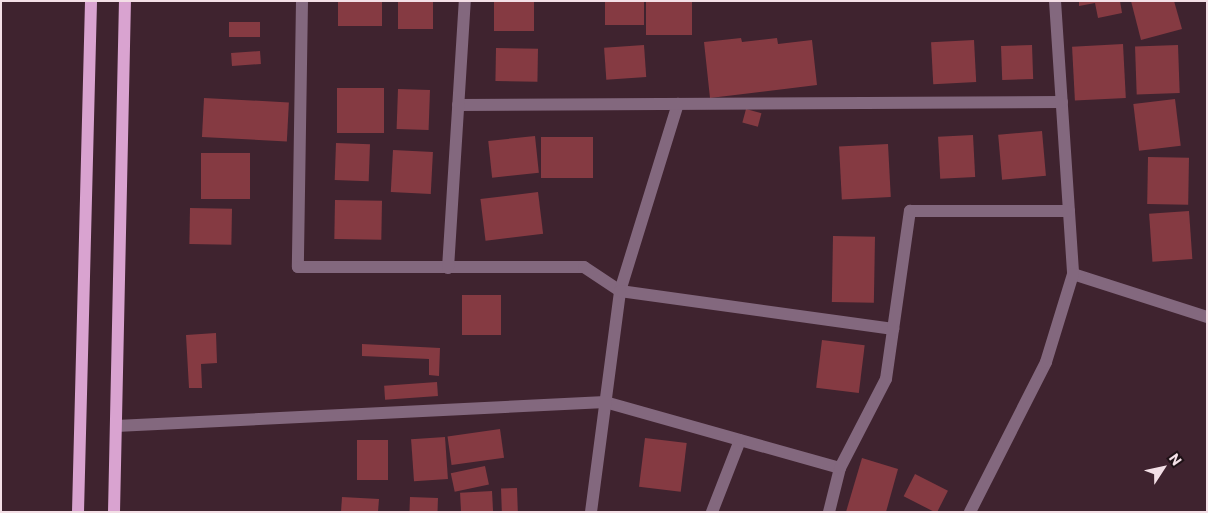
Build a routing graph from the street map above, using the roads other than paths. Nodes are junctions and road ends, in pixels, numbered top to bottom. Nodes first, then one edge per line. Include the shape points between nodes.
1 (91, 1) edge
2 (125, 1) edge
3 (302, 1) edge
4 (465, 1) edge
5 (1055, 1) edge
6 (1062, 102) junction
7 (678, 104) junction
8 (458, 105) junction
9 (1069, 211) junction
10 (448, 268) junction
11 (1073, 274) junction
12 (620, 291) junction
13 (1207, 317) edge
14 (893, 329) junction
15 (605, 402) junction
16 (116, 426) junction
17 (740, 440) junction
18 (840, 468) junction
19 (78, 512) edge
20 (114, 512) edge
21 (591, 512) edge
22 (712, 512) edge
23 (829, 512) edge
24 (970, 512) edge

1 - 19 main road
2 - 16 main road
3 - 10 street via 298,267
4 - 8 street
5 - 6 street
6 - 7 street
6 - 9 street
7 - 8 street
7 - 12 street
8 - 10 street
9 - 11 street
9 - 14 street via 910,211
10 - 12 street via 584,268
11 - 13 street
11 - 24 street via 1046,362
12 - 14 street
12 - 15 street
14 - 18 street via 886,379
15 - 16 street
15 - 17 street
15 - 21 street
16 - 20 main road
17 - 18 street
17 - 22 street
18 - 23 street

